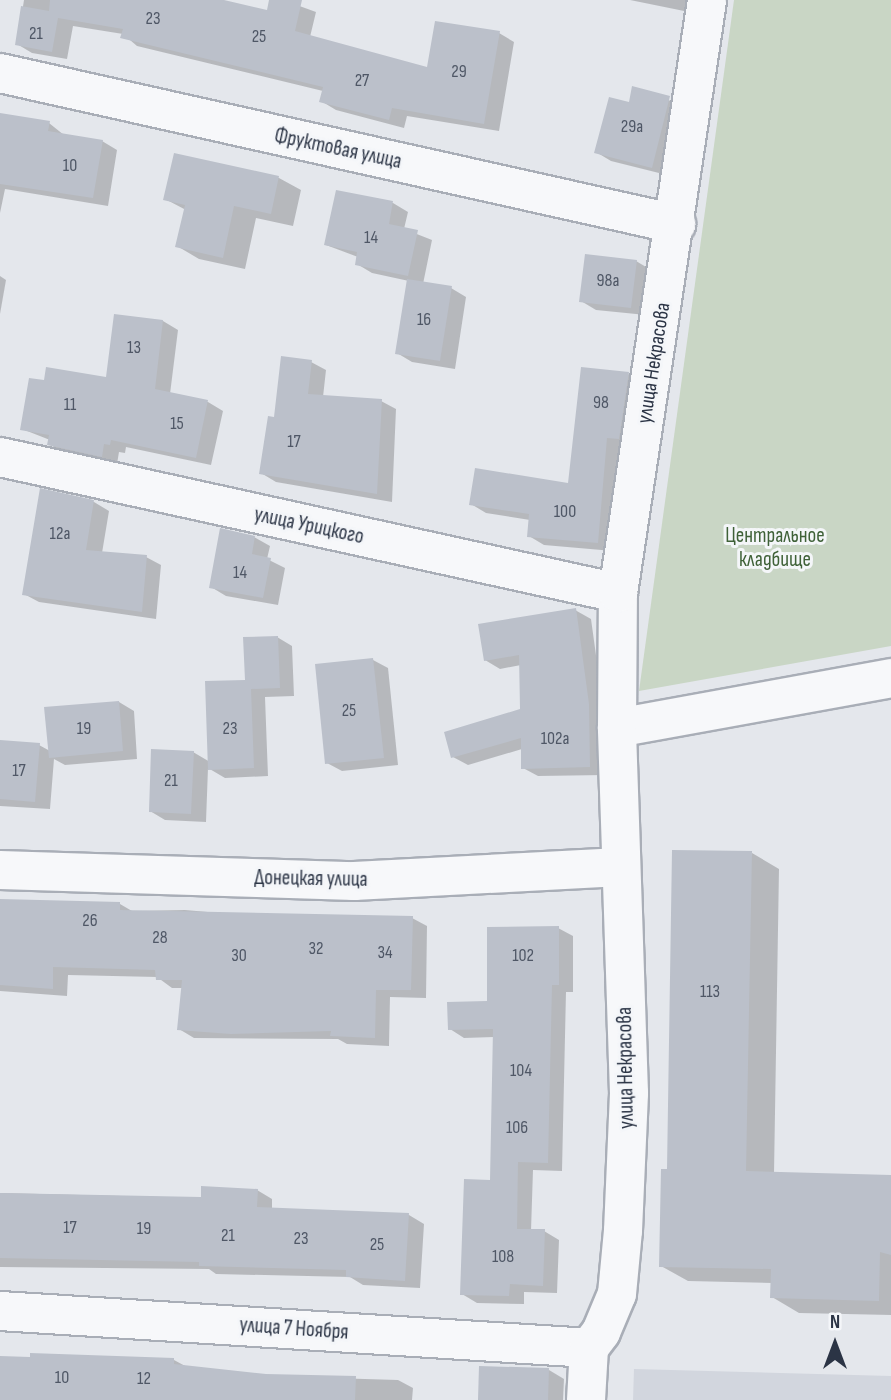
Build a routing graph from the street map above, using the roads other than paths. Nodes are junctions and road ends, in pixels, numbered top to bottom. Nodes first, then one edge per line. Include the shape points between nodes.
1 (707, 0) edge
2 (0, 73) edge
3 (676, 224) junction
4 (0, 457) edge
5 (618, 593) junction
6 (891, 678) edge
7 (617, 728) junction
8 (621, 867) junction
9 (0, 870) edge
10 (0, 1311) edge
11 (589, 1348) junction
12 (586, 1400) edge

1 - 3 street, улица Некрасова
2 - 3 street, Фруктовая улица
3 - 5 street, улица Некрасова
4 - 5 street, улица Урицкого
5 - 7 street, улица Некрасова
6 - 7 street
7 - 8 street, улица Некрасова
8 - 9 street, Донецкая улица via 354,881
8 - 11 street, улица Некрасова via 629,1093 623,1231 617,1294
10 - 11 street, улица 7 Ноября
11 - 12 street, улица Некрасова

